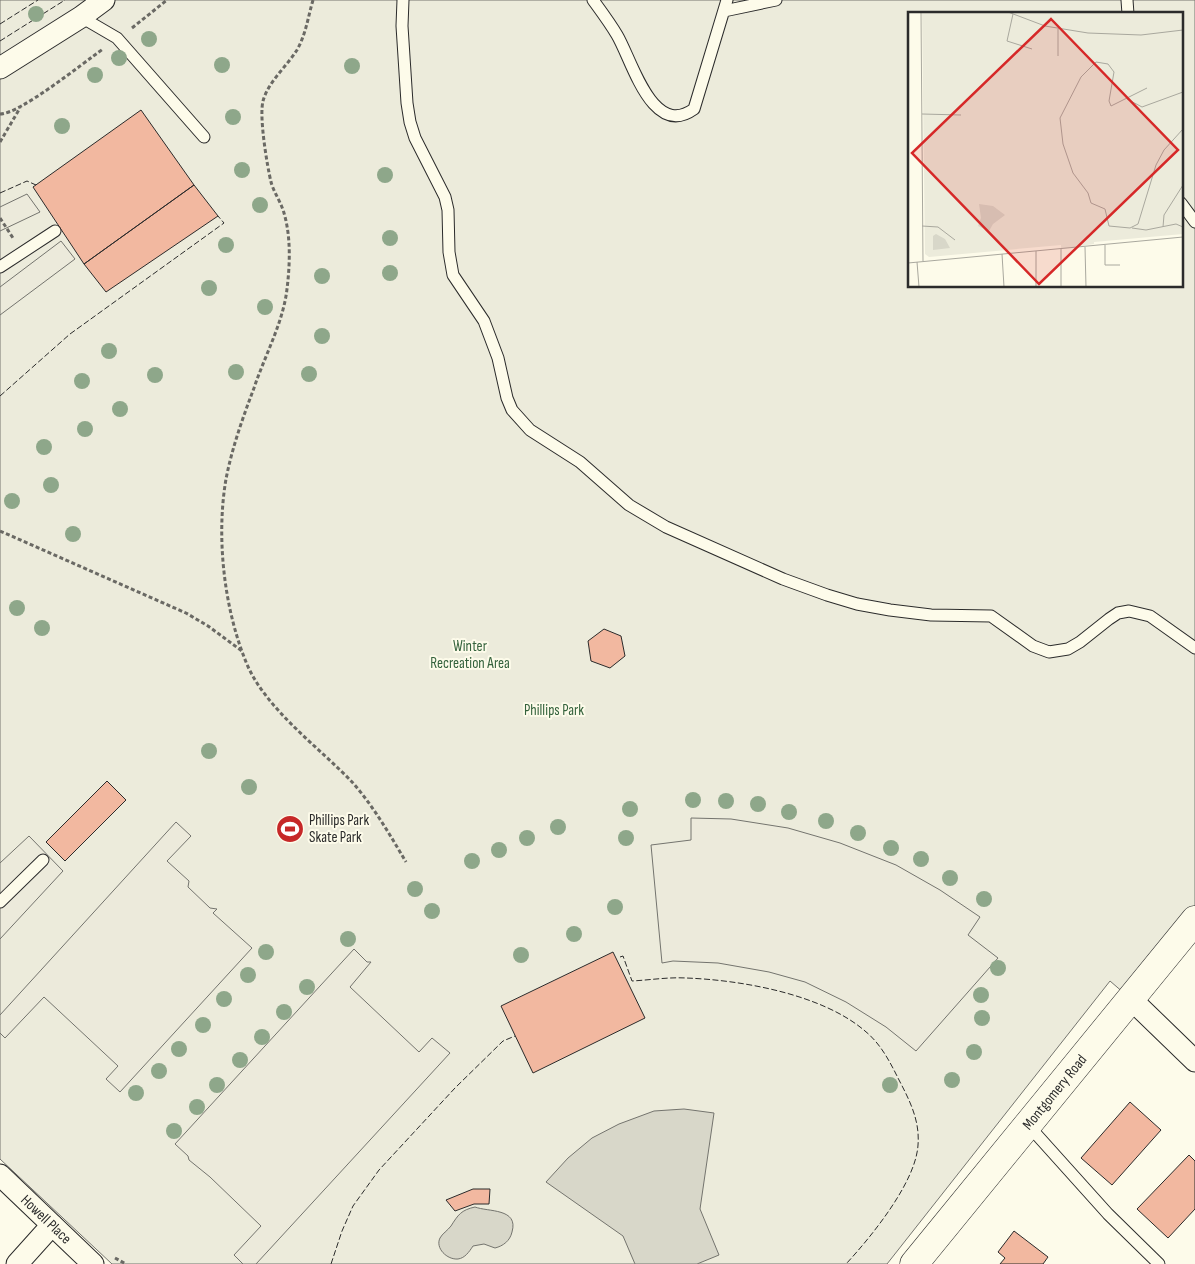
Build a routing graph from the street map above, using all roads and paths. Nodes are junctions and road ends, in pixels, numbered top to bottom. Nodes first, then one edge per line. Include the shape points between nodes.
1 (104, 0) edge
2 (167, 0) edge
3 (313, 0) edge
4 (403, 0) edge
5 (593, 0) edge
6 (776, 0) edge
7 (726, 6) edge
8 (81, 17) junction
9 (117, 38) junction
10 (0, 68) edge
11 (21, 107) junction
12 (0, 114) edge
13 (204, 136) dead end
14 (0, 142) edge
15 (1182, 204) edge
16 (0, 218) edge
17 (1195, 222) edge
18 (55, 231) dead end
19 (22, 252) junction
20 (0, 267) edge
21 (0, 531) edge
22 (1195, 648) edge
23 (242, 651) junction
24 (43, 860) dead end
25 (406, 862) dead end
26 (0, 902) edge
27 (1195, 920) edge
28 (1132, 1000) junction
29 (1195, 1061) edge
30 (1028, 1125) junction
31 (0, 1175) edge
32 (52, 1225) junction
33 (17, 1264) edge
34 (93, 1264) edge
35 (914, 1264) edge
36 (1159, 1264) edge

1 - 8 street
2 - 9 path
3 - 23 path via 305,34 263,101 263,133 271,183 284,213 289,242 282,315 242,420 226,479 221,531 234,627
4 - 22 lane via 406,103 415,138 445,197 453,275 484,321 512,410 530,430 580,462 629,505 666,527 775,576 827,595 890,610 931,615 991,616 1033,646 1049,652 1068,650 1118,613 1140,612
5 - 7 lane via 617,35 651,103 670,115 680,116 694,109
6 - 7 lane
8 - 9 lane
8 - 10 street
9 - 11 path
9 - 13 lane
11 - 12 path
11 - 14 path
15 - 17 lane
16 - 19 path
18 - 19 lane
19 - 20 lane
21 - 23 path via 186,613
23 - 25 path via 262,690 353,783
24 - 26 lane
27 - 28 street, Montgomery Road
28 - 29 street
28 - 30 street, Montgomery Road
30 - 35 street, Montgomery Road
30 - 36 lane via 1108,1214
31 - 32 street, Howell Place
32 - 33 street
32 - 34 street, Howell Place

